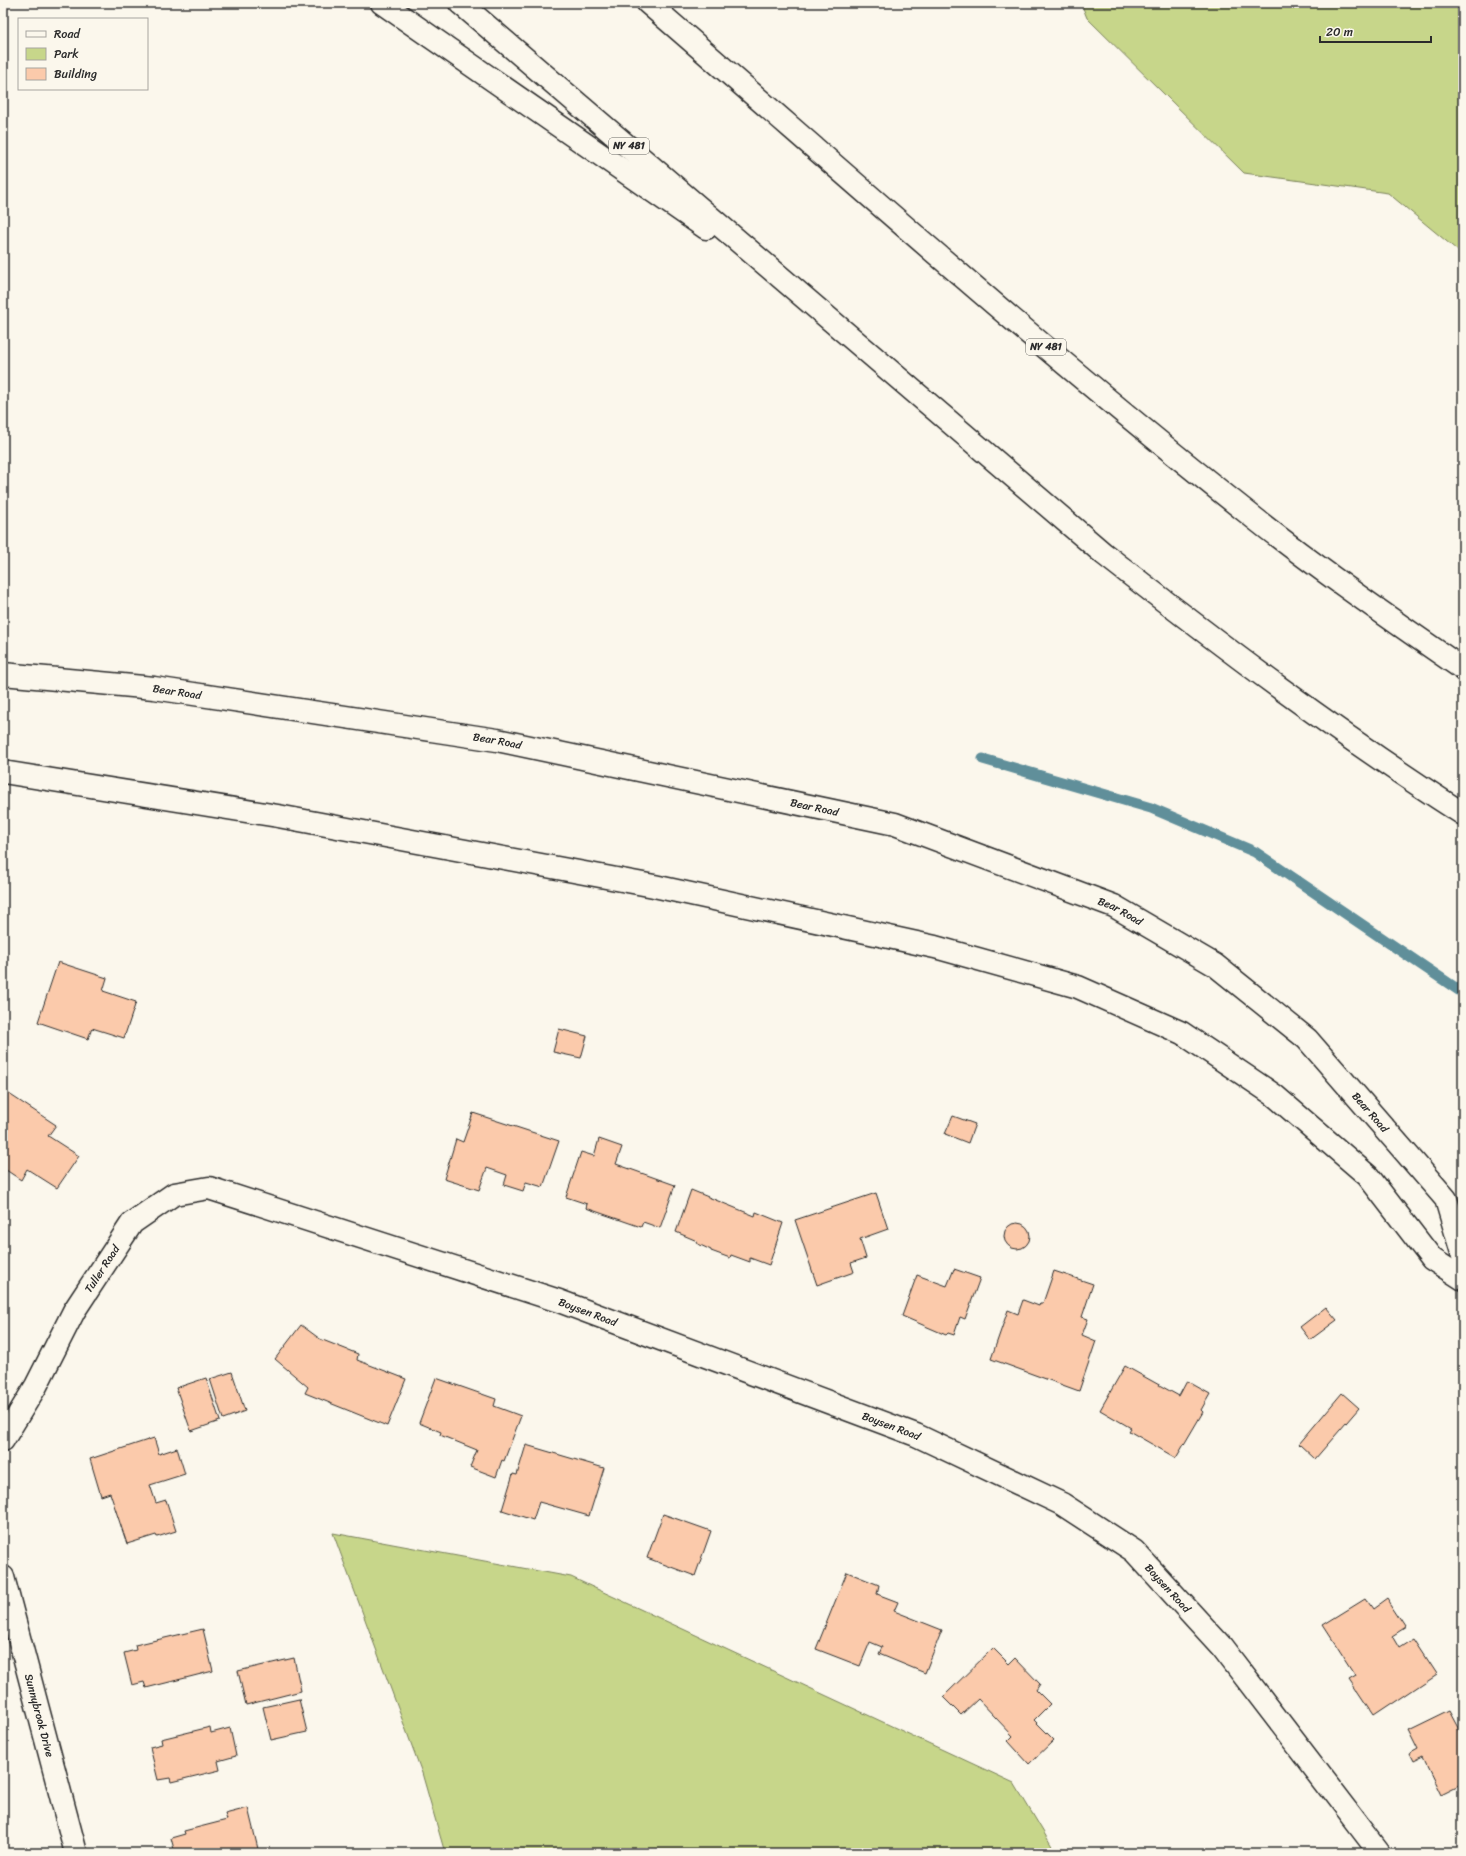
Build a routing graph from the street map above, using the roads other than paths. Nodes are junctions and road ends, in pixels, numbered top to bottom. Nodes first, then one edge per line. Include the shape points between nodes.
1 (382, 3) edge
2 (460, 3) edge
3 (648, 3) edge
4 (796, 291) junction
5 (1463, 669) edge
6 (3, 674) edge
7 (3, 772) edge
8 (1463, 814) edge
9 (264, 1206) joint
10 (1463, 1256) edge
11 (1463, 1280) edge
12 (3, 1440) edge
13 (3, 1577) edge
14 (76, 1853) edge
15 (1380, 1853) edge

1 - 4 main road
2 - 4 main road, NY 481
3 - 5 main road, NY 481 via 944,260 1145,430 1262,524 1359,597
4 - 8 main road, NY 481 via 1110,559 1310,710
6 - 10 main road, Bear Road via 154,688 505,742 895,824 1114,906 1215,965 1307,1039 1446,1199
7 - 11 main road via 278,816 654,886 935,947 1078,987 1182,1033 1274,1095 1368,1176 1432,1259
9 - 12 main road, Tuller Road via 209,1188 174,1194 132,1223 74,1311 36,1386
9 - 15 main road, Boysen Road via 596,1315 916,1435 1062,1504 1134,1551 1222,1647
13 - 14 main road, Sunnybrook Drive

